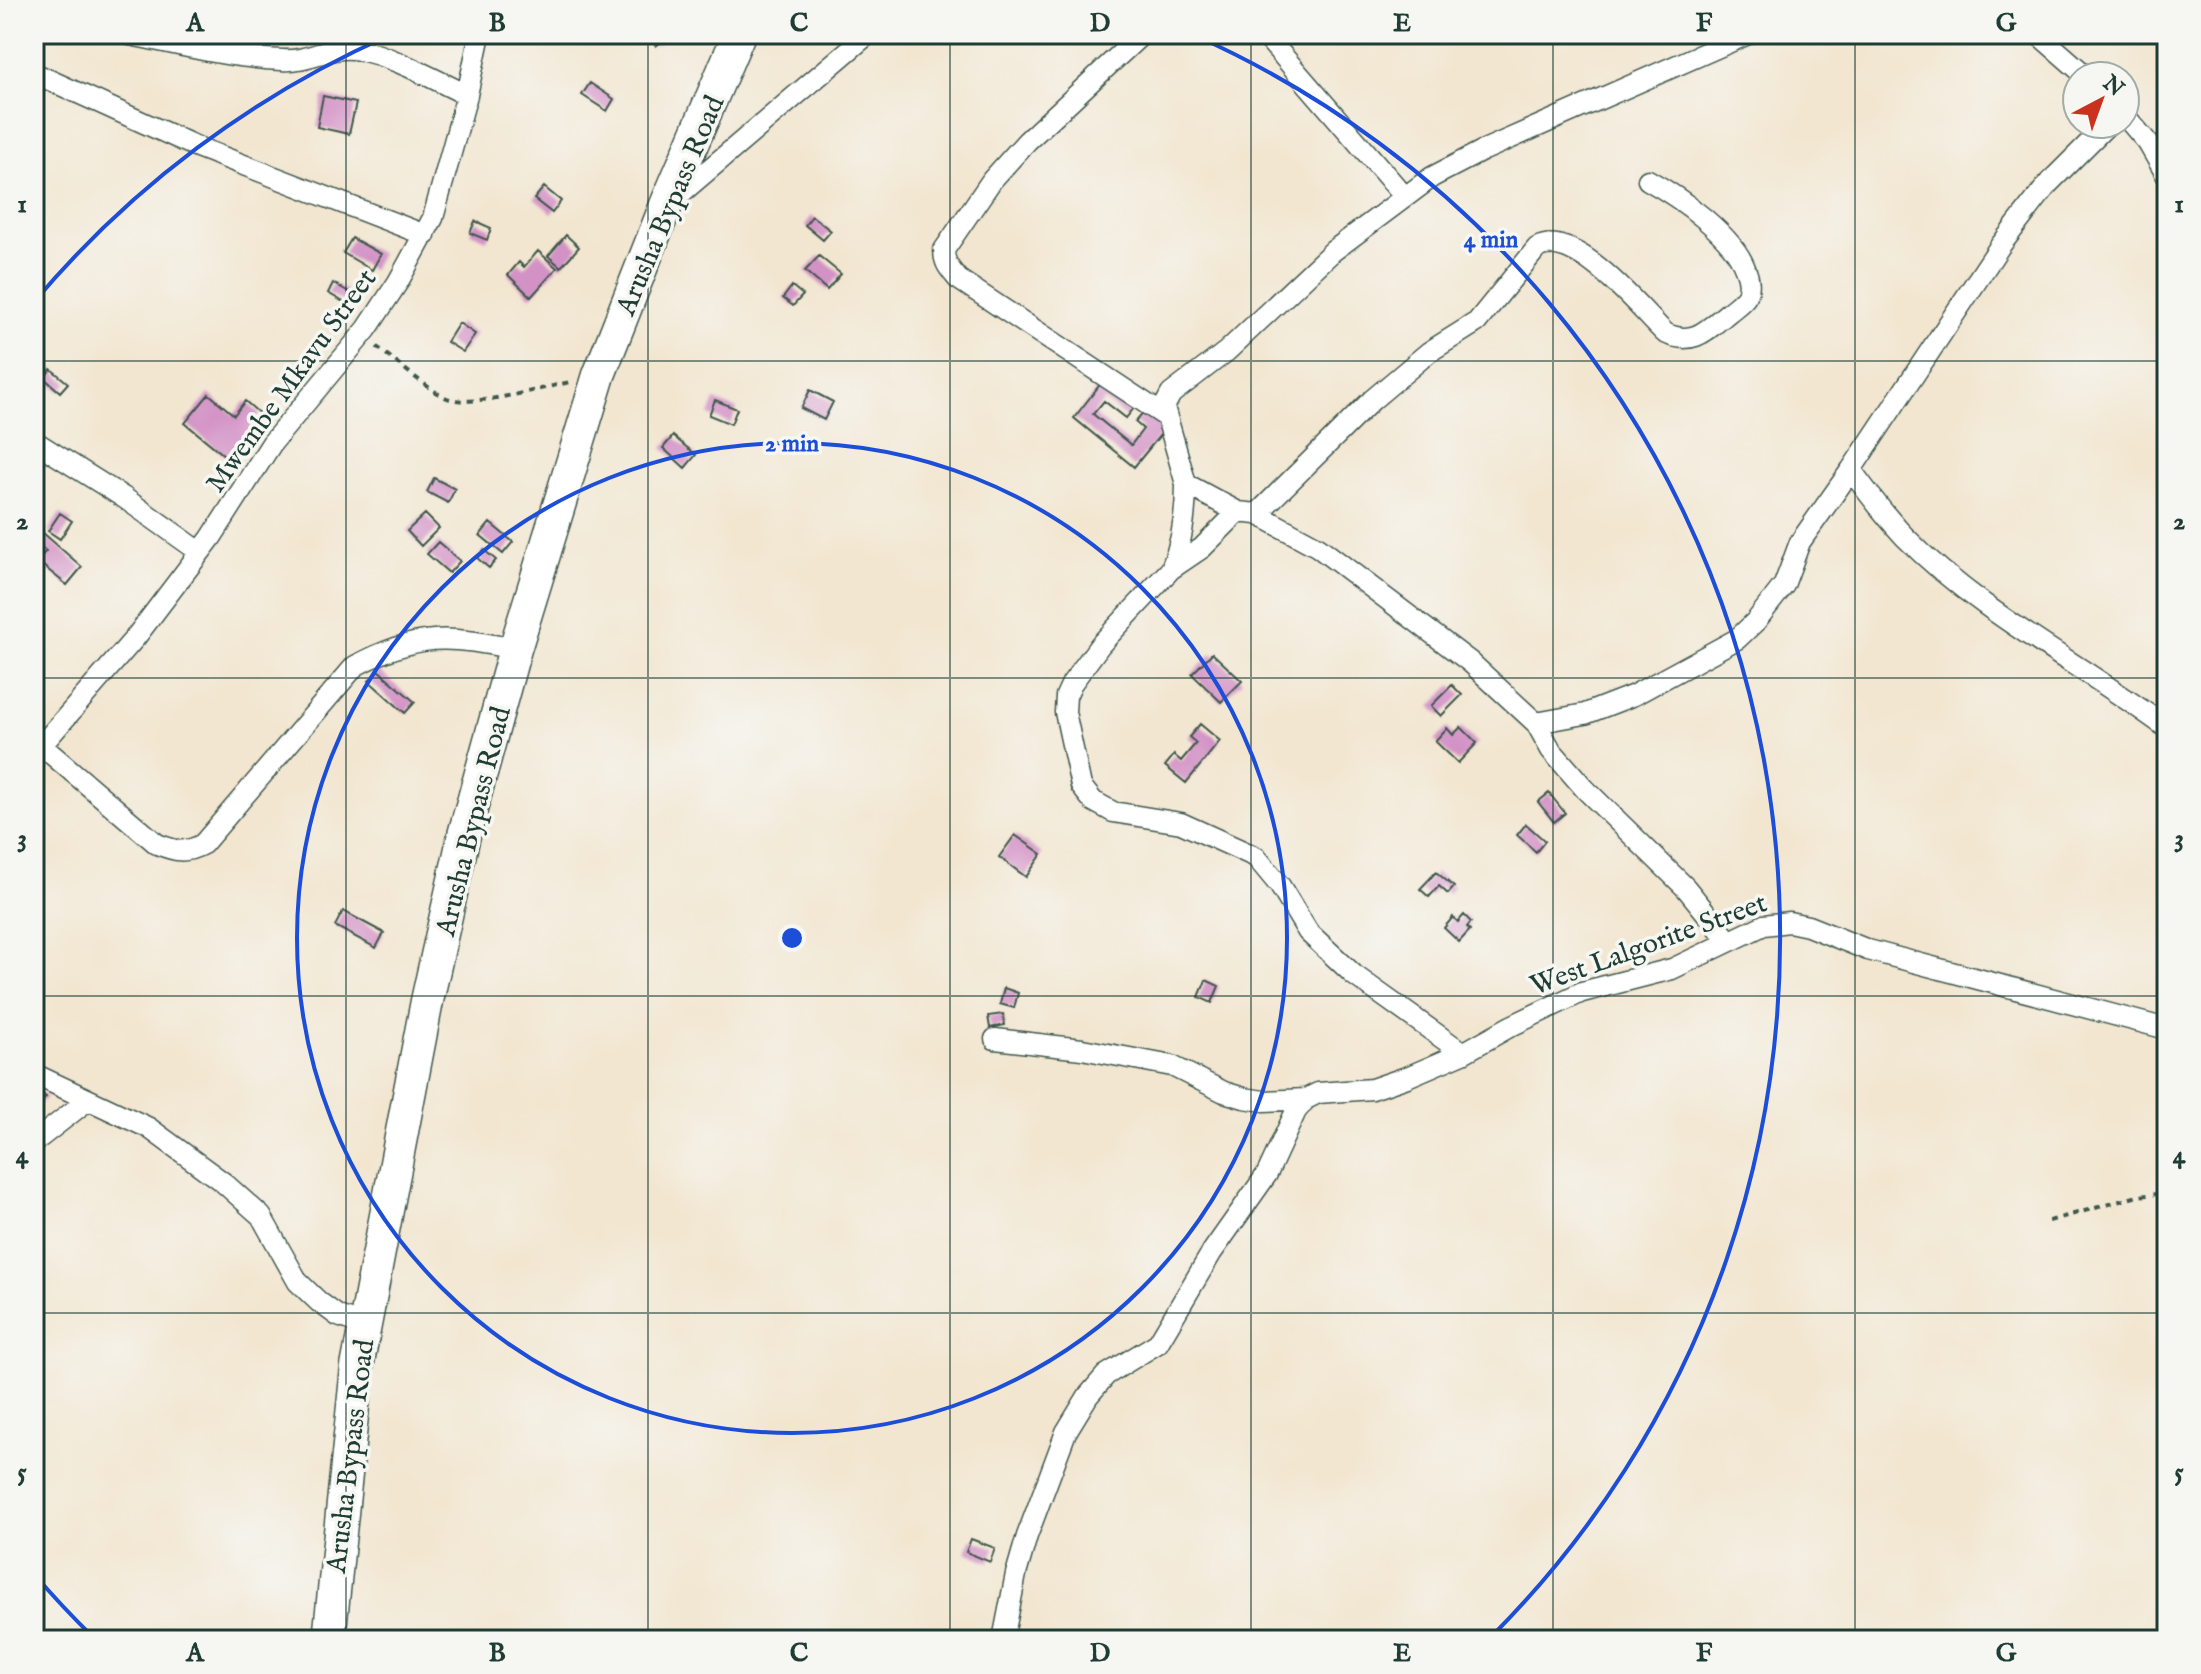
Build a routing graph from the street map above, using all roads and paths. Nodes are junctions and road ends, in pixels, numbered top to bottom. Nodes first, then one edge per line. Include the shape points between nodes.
1 (480, 34) edge
2 (868, 34) edge
3 (1142, 34) edge
4 (1264, 34) edge
5 (1748, 34) edge
6 (130, 35) edge
7 (737, 35) edge
8 (2041, 35) edge
9 (2068, 60) edge
10 (34, 73) edge
11 (467, 95) junction
12 (2141, 135) edge
13 (2093, 140) edge
14 (2167, 176) edge
15 (1648, 180) dead end
16 (1404, 196) junction
17 (666, 205) junction
18 (425, 235) junction
19 (362, 336) junction
20 (599, 375) junction
21 (1165, 416) junction
22 (34, 441) edge
23 (1851, 470) junction
24 (1186, 484) junction
25 (1248, 513) junction
26 (200, 552) junction
27 (1171, 569) junction
28 (515, 649) junction
29 (1536, 723) junction
30 (2167, 728) edge
31 (38, 750) edge
32 (1729, 941) junction
33 (2167, 1029) edge
34 (995, 1039) dead end
35 (1463, 1053) junction
36 (34, 1074) edge
37 (1306, 1099) junction
38 (88, 1100) junction
39 (34, 1142) edge
40 (2167, 1193) edge
41 (2049, 1221) dead end
42 (364, 1325) junction
43 (329, 1640) edge
44 (1003, 1640) edge

1 - 11 street, Mwembe Mkavu Street
2 - 17 street
3 - 21 street via 1018,150 956,231 944,258 958,279
4 - 16 street
5 - 16 street via 1484,150
6 - 11 street via 285,61 334,48 359,49
7 - 17 main road, Arusha Bypass Road
8 - 9 street
10 - 18 street via 197,147
11 - 18 street, Mwembe Mkavu Street
12 - 14 street
13 - 23 street via 2026,209
15 - 25 street via 1685,202 1740,257 1749,288 1744,300 1705,332 1677,339 1596,264 1551,242 1543,245 1477,322 1429,352
16 - 21 street via 1333,251 1227,351 1171,394
17 - 20 main road, Arusha Bypass Road
18 - 19 street, Mwembe Mkavu Street
19 - 20 path via 447,398 506,396
19 - 26 street, Mwembe Mkavu Street via 272,443
20 - 28 main road, Arusha Bypass Road
21 - 24 street
22 - 26 street
23 - 29 street via 1800,542 1784,585 1737,639 1634,695 1585,714
23 - 30 street via 1903,535 1955,582
24 - 25 street
24 - 27 street via 1186,508
25 - 27 street
25 - 29 street via 1318,547 1360,577 1470,662
26 - 31 street, Mwembe Mkavu Street via 135,638
27 - 35 street via 1100,645 1066,696 1081,786 1093,801 1113,812 1181,823 1256,857 1308,932 1354,975
28 - 31 street via 427,639 355,666 203,844 191,851 157,844
28 - 42 main road, Arusha Bypass Road via 464,835
29 - 32 street via 1551,750 1585,789 1686,888
32 - 33 street, West Lalgorite Street via 1764,925 1789,922 1868,950
32 - 35 street, West Lalgorite Street via 1672,969 1582,992
34 - 37 street, West Lalgorite Street via 1172,1066 1244,1098
35 - 37 street, West Lalgorite Street via 1372,1089 1318,1093
36 - 38 street
37 - 44 street via 1267,1174 1158,1343 1106,1375 1066,1432 1027,1536
38 - 39 street
38 - 42 street via 149,1128 224,1183 261,1216 298,1282 338,1316
40 - 41 path
42 - 43 main road, Arusha Bypass Road

